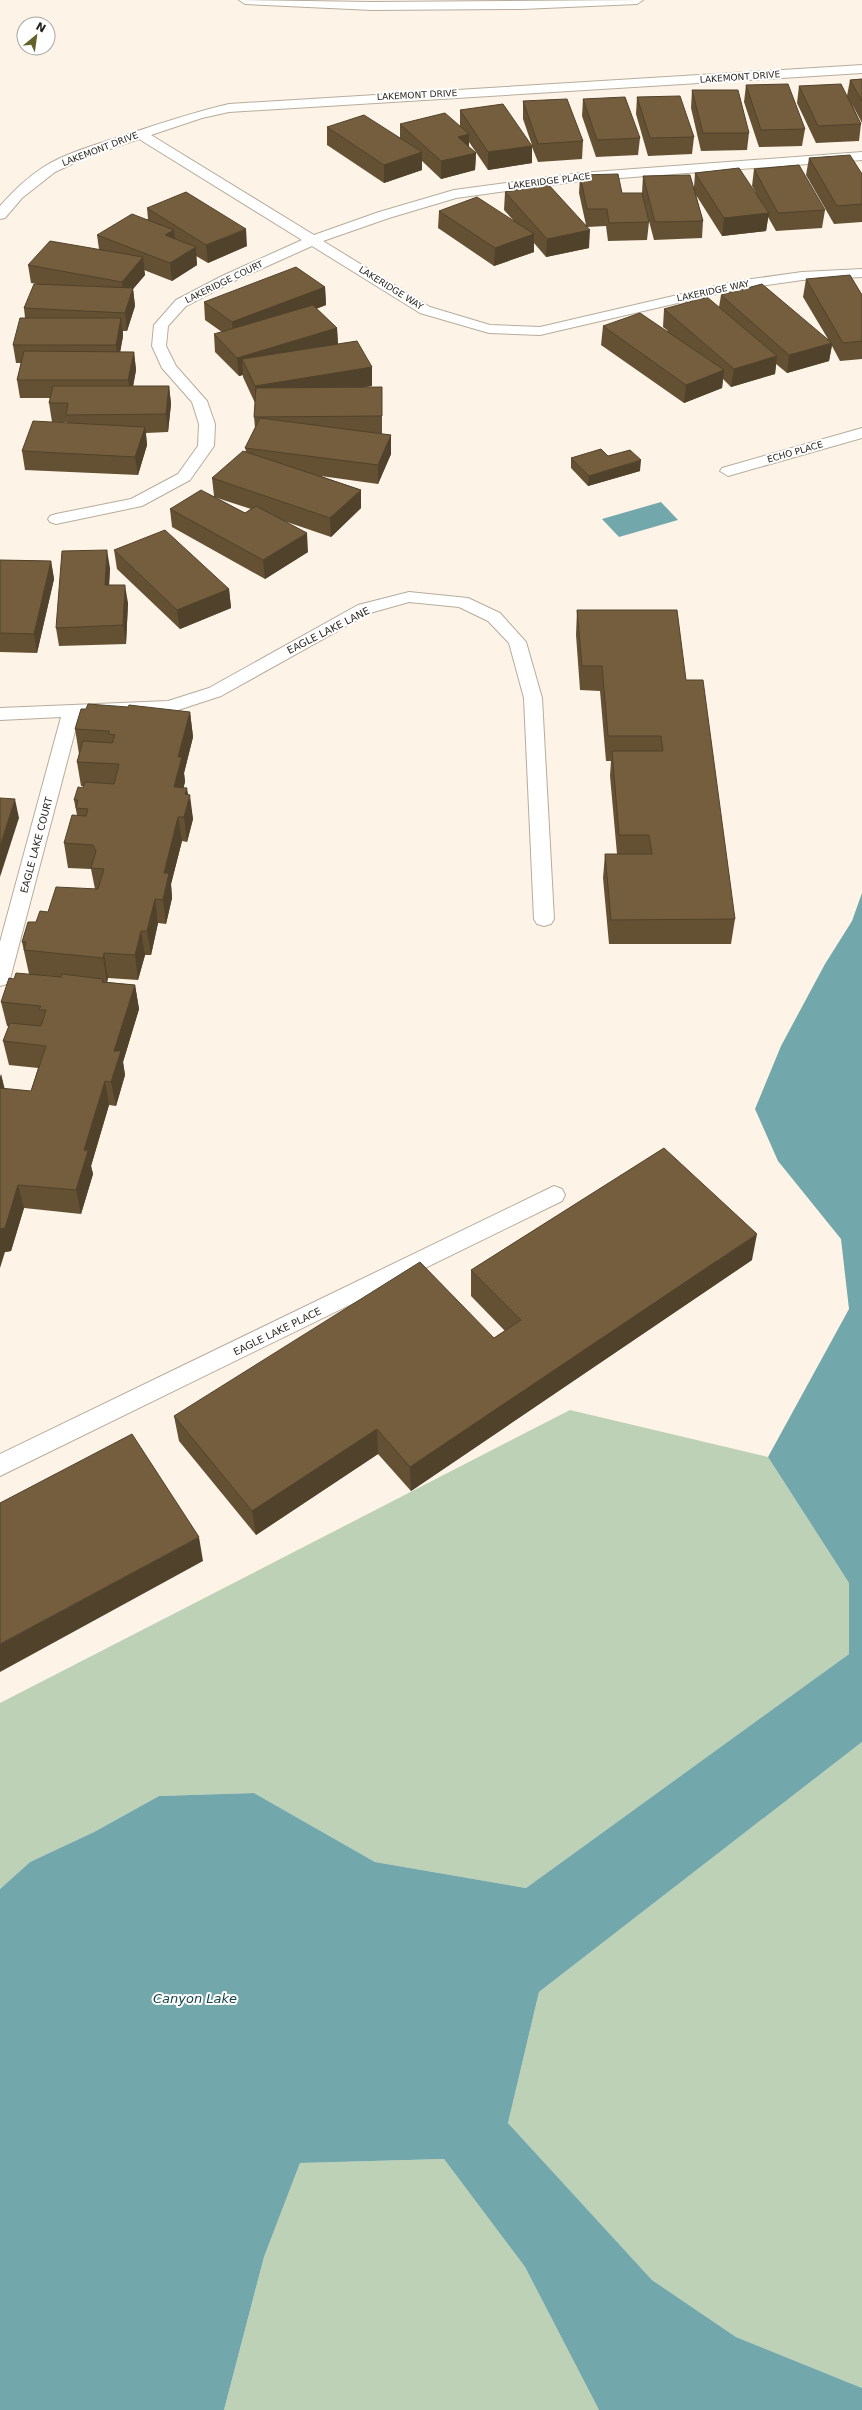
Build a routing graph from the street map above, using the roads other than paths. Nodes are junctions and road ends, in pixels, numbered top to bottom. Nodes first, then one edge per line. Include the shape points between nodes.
1 (245, 0) edge
2 (637, 0) edge
3 (862, 69) edge
4 (140, 134) junction
5 (862, 156) edge
6 (0, 215) edge
7 (314, 240) junction
8 (862, 273) edge
9 (862, 433) edge
10 (728, 471) dead end
11 (56, 519) dead end
12 (72, 711) junction
13 (0, 714) edge
14 (544, 919) dead end
15 (0, 979) edge
16 (554, 1195) dead end
17 (0, 1466) edge

1 - 2 street via 372,6 522,5
3 - 4 street, LAKEMONT DRIVE via 286,102 229,108
4 - 6 street, LAKEMONT DRIVE via 82,154 50,169 17,195
4 - 7 street, LAKERIDGE WAY
5 - 7 street, LAKERIDGE PLACE via 580,177 454,194
7 - 8 street, LAKERIDGE WAY via 425,310 489,328 540,331 738,285 802,276
7 - 11 street, LAKERIDGE COURT via 181,303 161,325 159,346 168,368 199,401 207,424 206,446 184,477 136,503
9 - 10 street, ECHO PLACE
12 - 13 street, EAGLE LAKE LANE
12 - 14 street, EAGLE LAKE LANE via 169,707 215,692 364,609 409,597 462,602 494,617 517,642 534,698
12 - 15 street, EAGLE LAKE COURT
16 - 17 street, EAGLE LAKE PLACE

